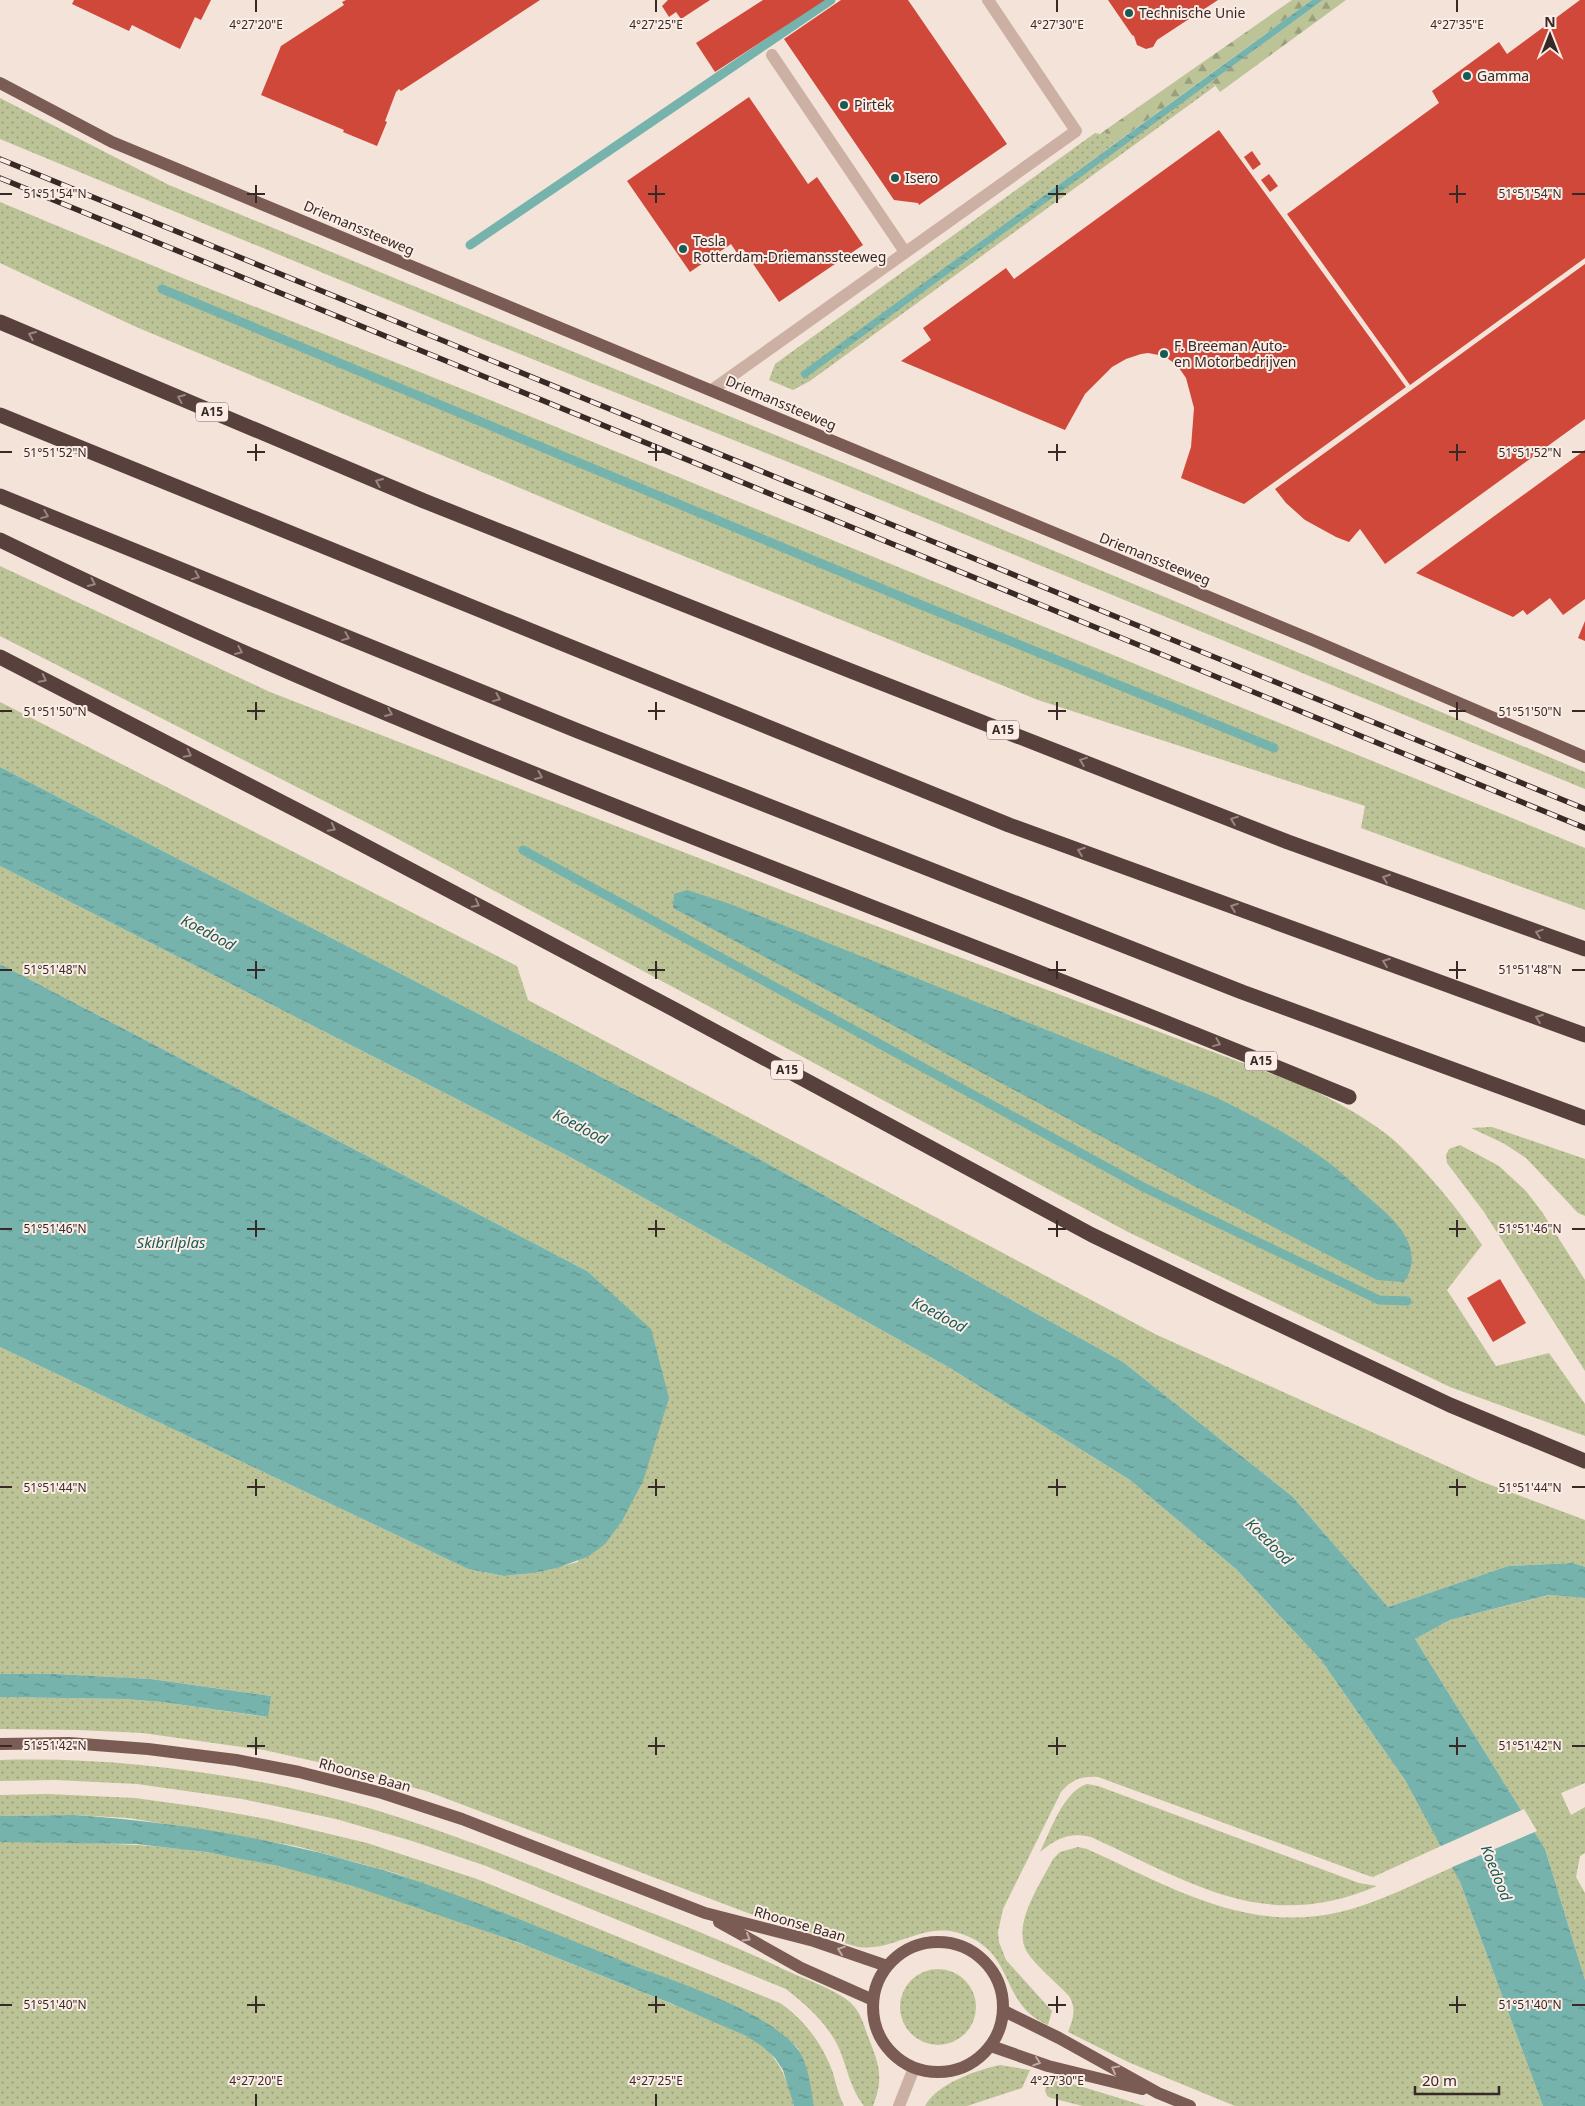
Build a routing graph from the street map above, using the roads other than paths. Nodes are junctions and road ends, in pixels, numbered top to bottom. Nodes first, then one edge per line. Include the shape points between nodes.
1 (988, 0) edge
2 (772, 55) dead end
3 (0, 83) edge
4 (905, 252) junction
5 (0, 322) edge
6 (712, 390) junction
7 (0, 415) edge
8 (0, 496) edge
9 (0, 540) edge
10 (0, 657) edge
11 (1585, 757) edge
12 (1585, 949) edge
13 (1585, 1035) edge
14 (1349, 1097) dead end
15 (1585, 1118) edge
16 (1585, 1461) edge
17 (0, 1744) edge
18 (704, 1914) junction
19 (887, 1966) junction
20 (873, 2000) junction
21 (1004, 2011) junction
22 (990, 2046) junction
23 (914, 2068) junction
24 (1158, 2093) junction
25 (899, 2106) edge
26 (1190, 2106) edge

1 - 4 street, Driemanssteeweg via 1076,131
2 - 4 street
3 - 6 main road, Driemanssteeweg via 112,142
4 - 6 street, Driemanssteeweg
12 -> 5 highway, A15 via 1288,842 842,667 424,501
6 - 11 main road, Driemanssteeweg
13 -> 7 highway via 1009,825
8 -> 15 highway via 578,731 1242,992
9 -> 14 highway, A15 via 236,649 575,791
10 -> 16 highway, A15 via 318,821 1092,1234 1450,1405
17 - 18 main road, Rhoonse Baan via 148,1749 299,1772 382,1793 462,1819
19 -> 18 main road, Rhoonse Baan via 814,1941
18 -> 20 main road, Rhoonse Baan via 801,1968
19 - 20 main road
19 - 21 main road via 902,1953 921,1944 941,1942 961,1946 979,1956 993,1971 1002,1990
20 - 23 main road via 882,2041 899,2059
21 - 22 main road via 1000,2029
24 -> 21 main road
22 - 23 main road via 975,2061 956,2070 935,2072
22 -> 24 main road via 1048,2066
23 - 25 street
24 - 26 main road

